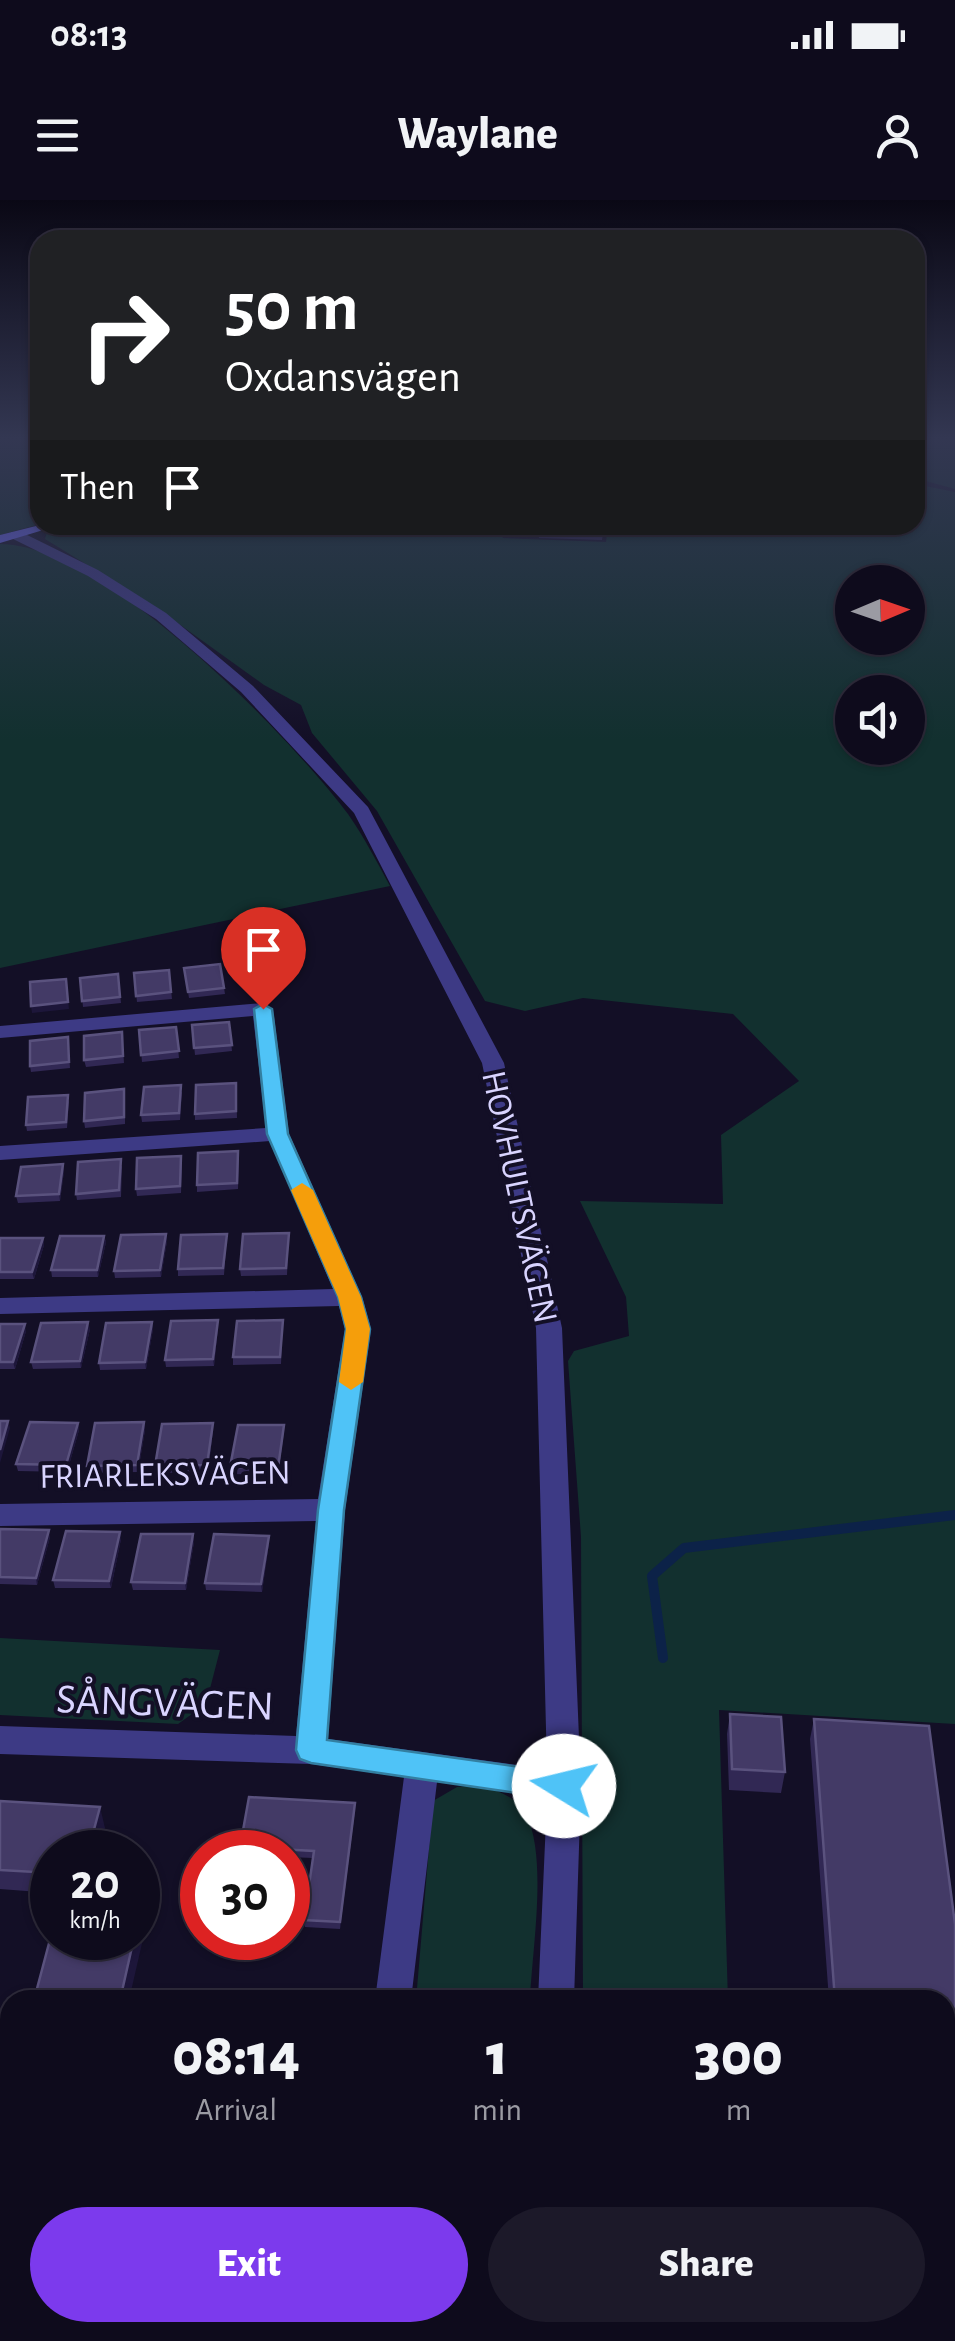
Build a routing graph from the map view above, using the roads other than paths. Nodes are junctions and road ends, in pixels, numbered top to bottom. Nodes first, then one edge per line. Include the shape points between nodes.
1 (15, 540) edge
2 (0, 1032) edge
3 (278, 1134) junction
4 (0, 1153) edge
5 (349, 1297) junction
6 (0, 1306) edge
7 (331, 1510) junction
8 (0, 1515) edge
9 (0, 1740) edge
10 (311, 1750) junction
11 (422, 1765) junction
12 (564, 1786) junction
13 (394, 1990) edge
14 (556, 1990) edge

1 - 12 street, HOVHULTSVÄGEN via 93,573 161,616 247,688 362,811 492,1063 550,1328
2 - 3 street via 263,1009
3 - 4 street
3 - 5 street
5 - 6 street
5 - 7 street via 358,1329
7 - 8 street, FRIARLEKSVÄGEN
7 - 10 street
9 - 10 street, SÅNGVÄGEN
10 - 11 street, SÅNGVÄGEN
11 - 12 street, SÅNGVÄGEN
11 - 13 street
12 - 14 street, HOVHULTSVÄGEN

